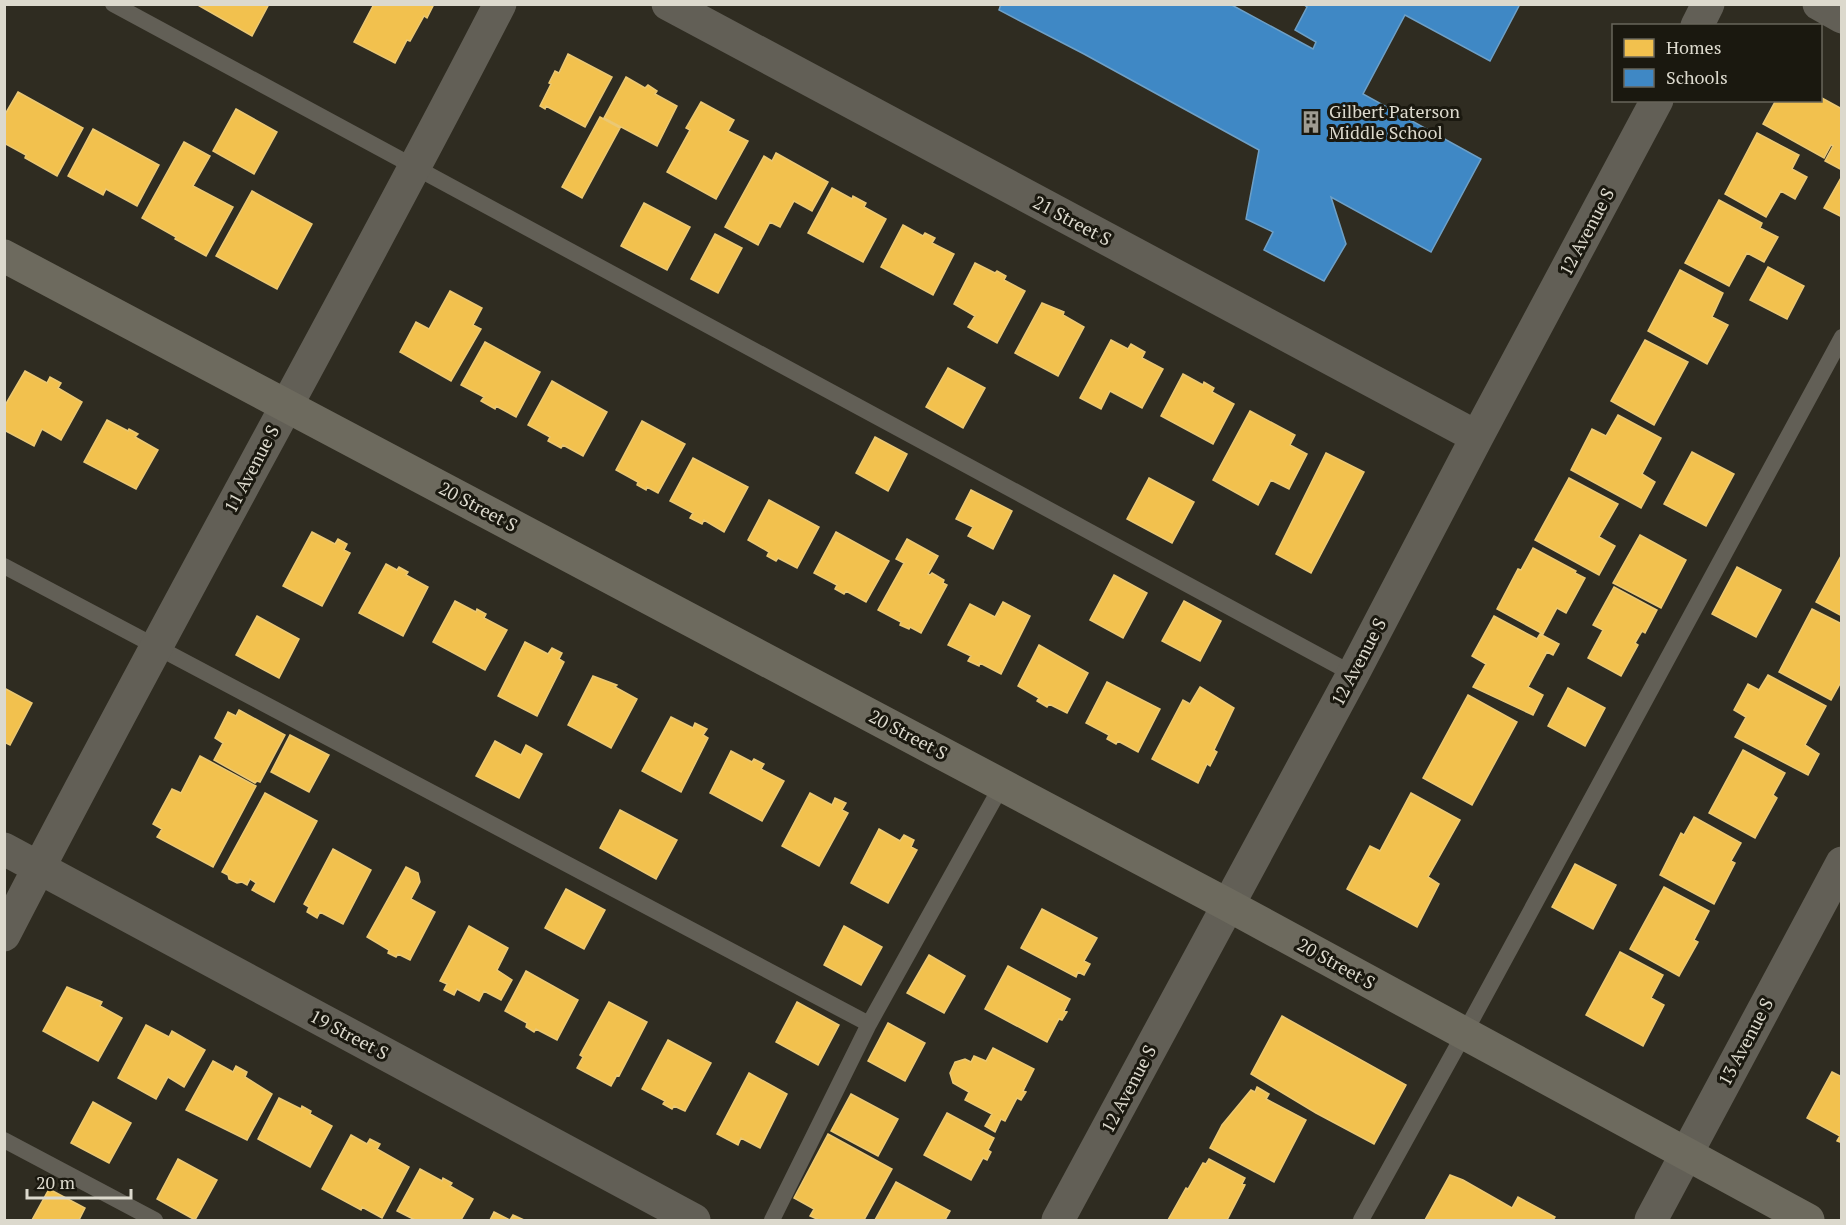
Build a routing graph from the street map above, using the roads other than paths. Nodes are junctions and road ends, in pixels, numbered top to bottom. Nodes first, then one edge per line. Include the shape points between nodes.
1 (113, 4) edge
2 (500, 4) edge
3 (668, 4) edge
4 (1708, 4) edge
5 (1819, 4) edge
6 (1842, 17) edge
7 (1698, 24) edge
8 (1656, 102) edge
9 (416, 168) junction
10 (4, 255) edge
11 (1842, 337) edge
12 (286, 405) junction
13 (1477, 437) junction
14 (4, 566) edge
15 (156, 646) junction
16 (1353, 674) junction
17 (1002, 785) junction
18 (4, 849) edge
19 (1842, 863) edge
20 (39, 867) junction
21 (1228, 905) junction
22 (4, 935) edge
23 (869, 1024) junction
24 (1464, 1034) junction
25 (4, 1140) edge
26 (1686, 1155) junction
27 (155, 1221) edge
28 (694, 1221) edge
29 (772, 1221) edge
30 (1058, 1221) edge
31 (1361, 1221) edge
32 (1651, 1221) edge
33 (1808, 1221) edge

1 - 9 lane
2 - 9 street, 11 Avenue S
3 - 13 street, 21 Street S
4 - 7 street
5 - 6 street
8 - 13 street, 12 Avenue S
9 - 12 street, 11 Avenue S
9 - 16 lane
10 - 12 street, 20 Street S
11 - 24 lane
12 - 15 street, 11 Avenue S
12 - 17 street, 20 Street S
13 - 16 street, 12 Avenue S
14 - 15 lane
15 - 20 street, 11 Avenue S
15 - 23 lane
16 - 21 street, 12 Avenue S
17 - 21 street, 20 Street S
17 - 23 lane
18 - 20 street, 19 Street S
19 - 26 street, 13 Avenue S
20 - 22 street, 11 Avenue S
20 - 28 street, 19 Street S
21 - 24 street, 20 Street S
21 - 30 street, 12 Avenue S
23 - 29 lane
24 - 26 street, 20 Street S
24 - 31 lane
25 - 27 lane
26 - 32 street, 13 Avenue S
26 - 33 street, 20 Street S

